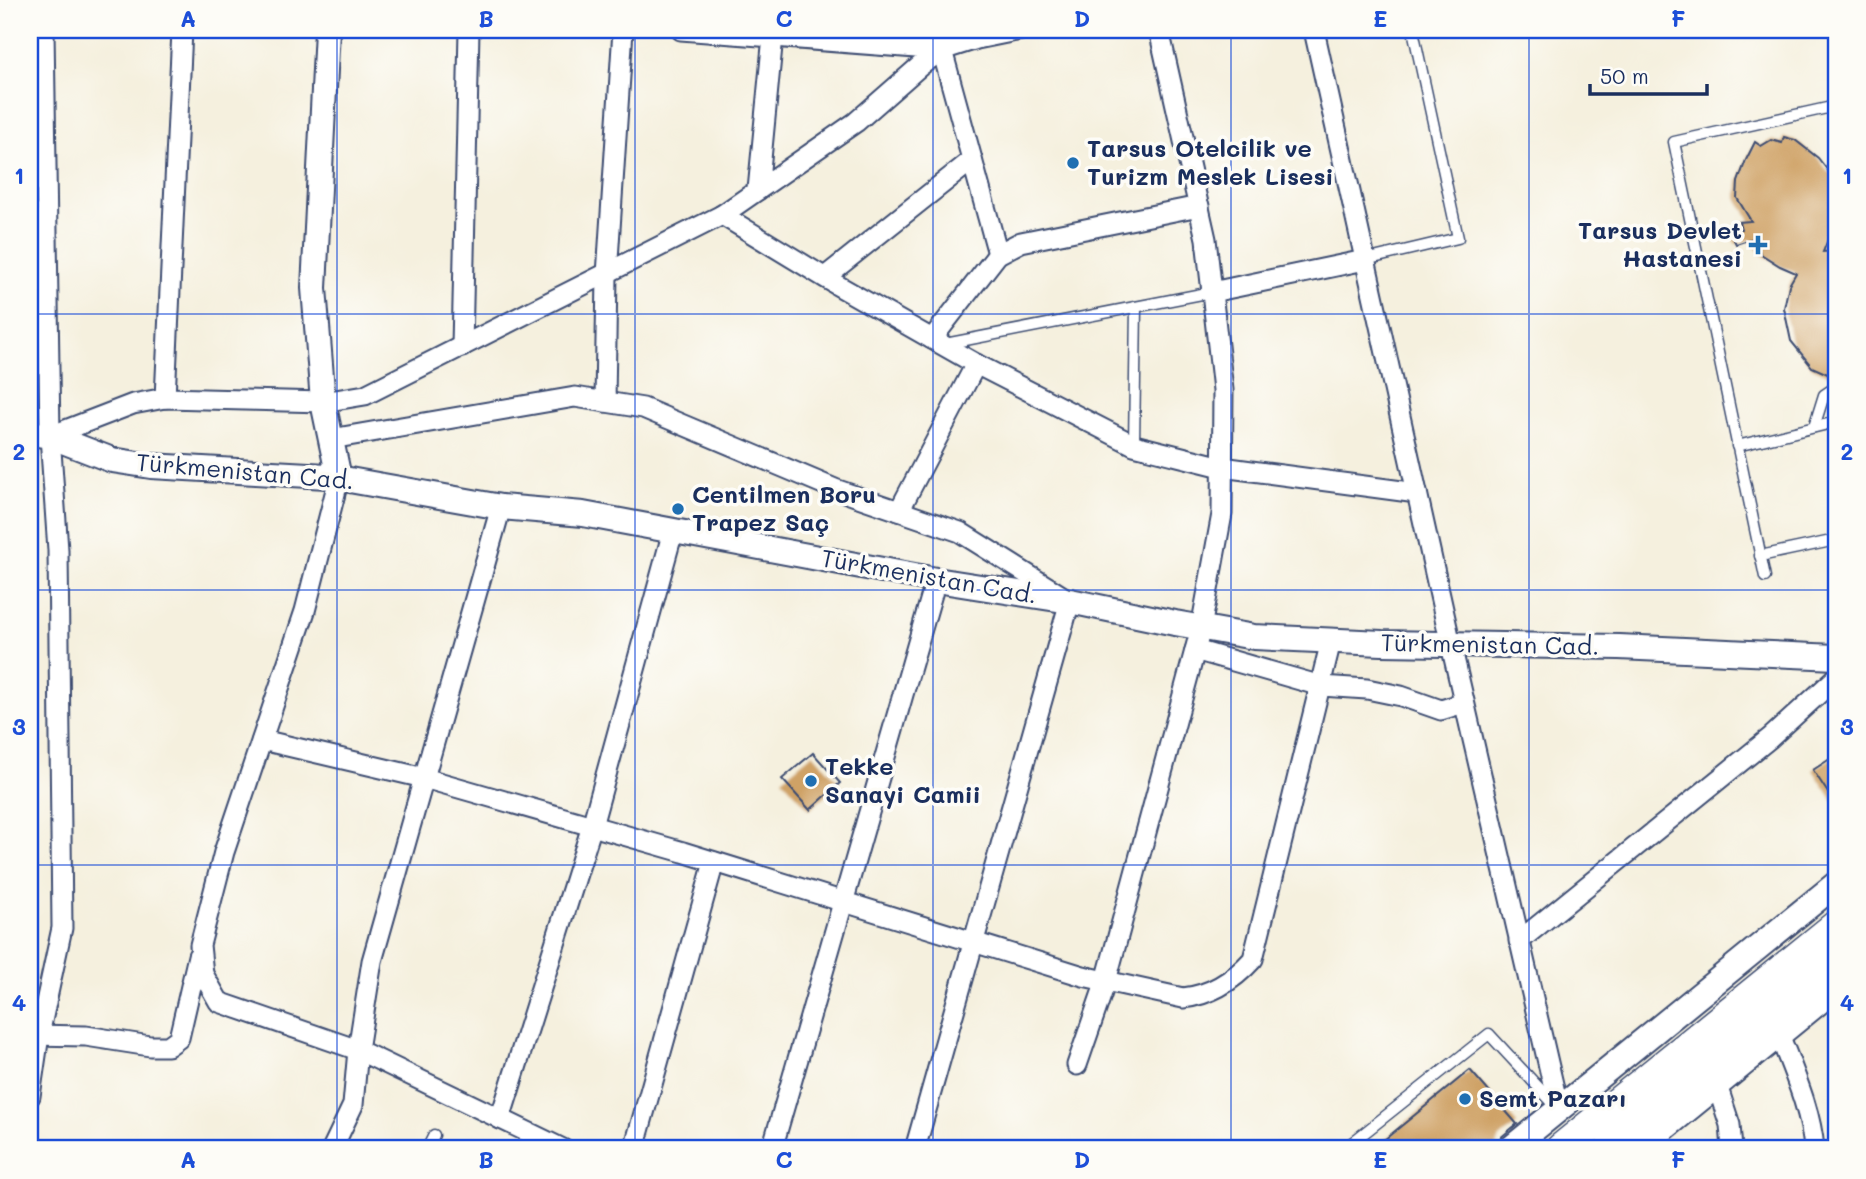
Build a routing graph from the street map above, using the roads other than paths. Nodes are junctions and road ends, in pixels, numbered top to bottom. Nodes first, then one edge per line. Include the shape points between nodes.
1 (44, 30) edge
2 (182, 30) edge
3 (327, 30) edge
4 (470, 30) edge
5 (623, 30) edge
6 (681, 30) edge
7 (1021, 30) edge
8 (1159, 30) edge
9 (1314, 30) edge
10 (1413, 30) edge
11 (776, 33) edge
12 (942, 50) junction
13 (1836, 106) edge
14 (972, 160) junction
15 (758, 190) junction
16 (1199, 206) junction
17 (722, 215) junction
18 (998, 254) junction
19 (1364, 260) junction
20 (607, 275) junction
21 (825, 278) junction
22 (1212, 292) junction
23 (1136, 307) junction
24 (937, 342) junction
25 (462, 348) junction
26 (976, 364) junction
27 (1836, 387) edge
28 (165, 398) junction
29 (323, 402) junction
30 (605, 402) junction
31 (1836, 422) edge
32 (1814, 427) junction
33 (40, 434) edge
34 (331, 439) junction
35 (1134, 444) junction
36 (1737, 446) junction
37 (1222, 467) junction
38 (339, 478) junction
39 (1417, 493) junction
40 (501, 507) junction
41 (899, 511) junction
42 (673, 531) junction
43 (1836, 540) edge
44 (1760, 556) junction
45 (1765, 578) dead end
46 (936, 580) junction
47 (1069, 601) junction
48 (1198, 639) junction
49 (1331, 641) junction
50 (1451, 645) junction
51 (1836, 657) edge
52 (1836, 678) edge
53 (1321, 686) junction
54 (1464, 703) junction
55 (262, 740) junction
56 (424, 778) junction
57 (592, 826) junction
58 (715, 862) junction
59 (1836, 884) edge
60 (845, 902) junction
61 (1836, 927) edge
62 (1519, 941) junction
63 (974, 942) junction
64 (200, 945) junction
65 (1836, 965) edge
66 (1106, 981) junction
67 (1836, 988) edge
68 (1779, 1034) junction
69 (35, 1035) edge
70 (358, 1050) junction
71 (1077, 1065) dead end
72 (1717, 1085) junction
73 (30, 1096) edge
74 (1559, 1110) junction
75 (499, 1119) junction
76 (434, 1135) dead end
77 (332, 1149) edge
78 (427, 1149) edge
79 (563, 1149) edge
80 (634, 1149) edge
81 (772, 1149) edge
82 (915, 1149) edge
83 (1344, 1149) edge
84 (1510, 1149) edge
85 (1562, 1149) edge
86 (1611, 1149) edge
87 (1639, 1149) edge
88 (1732, 1149) edge
89 (1814, 1149) edge

1 - 33 street
2 - 28 street
3 - 29 street via 314,288
4 - 25 street
5 - 20 street
6 - 11 street
7 - 12 street
8 - 16 street
9 - 19 street
10 - 19 lane via 1458,237
11 - 12 street
11 - 15 street
12 - 14 street
12 - 15 street via 856,122
13 - 36 lane via 1674,142
14 - 18 street
14 - 21 street
15 - 17 street
16 - 18 street via 1021,242
16 - 22 street
17 - 20 street
17 - 21 street
18 - 24 street
19 - 22 street
19 - 39 street
20 - 25 street
20 - 30 street
21 - 24 street
22 - 23 lane
22 - 37 street via 1223,390
23 - 24 lane
23 - 35 lane
24 - 26 street
25 - 29 street via 365,396
26 - 35 street
26 - 41 street
27 - 32 lane via 1824,395
28 - 29 street
28 - 33 street
29 - 34 street
30 - 34 street via 575,397
30 - 41 street via 643,408
31 - 32 lane
32 - 36 lane
33 - 38 street, Türkmenistan Cad. via 112,460 151,466
33 - 69 street via 58,550 62,929
34 - 38 street
35 - 37 street
36 - 44 lane
37 - 39 street
37 - 48 street via 1222,514
38 - 40 street, Türkmenistan Cad.
38 - 55 street via 305,611
39 - 50 street
40 - 42 street, Türkmenistan Cad. via 583,514
40 - 56 street
41 - 47 street via 960,532
42 - 46 street, Türkmenistan Cad.
42 - 57 street
43 - 44 lane
44 - 45 lane
46 - 47 street, Türkmenistan Cad.
46 - 60 street
47 - 48 street, Türkmenistan Cad.
47 - 63 street
48 - 49 street, Türkmenistan Cad.
48 - 53 street
48 - 66 street
49 - 50 street, Türkmenistan Cad.
49 - 53 street
50 - 51 street, Türkmenistan Cad.
50 - 54 street
52 - 62 street via 1770,738
53 - 54 street via 1367,689 1441,710
53 - 66 street via 1253,959 1238,976 1199,997 1183,998
54 - 62 street
55 - 56 street
55 - 64 street via 224,852
56 - 57 street
56 - 70 street via 372,961
57 - 58 street
57 - 75 street
58 - 60 street
58 - 80 street
59 - 74 street
60 - 63 street
60 - 81 street
61 - 85 highway
62 - 74 street
63 - 66 street
63 - 82 street
64 - 69 street via 179,1038 168,1046
64 - 70 street via 203,974 219,1002
65 - 86 highway
66 - 71 street
67 - 68 street
68 - 72 street
68 - 89 street via 1802,1095
69 - 73 street
70 - 75 street
70 - 77 street via 354,1105
72 - 87 street
72 - 88 street via 1730,1125
74 - 83 lane via 1489,1034
74 - 84 street
75 - 79 street
76 - 78 lane

